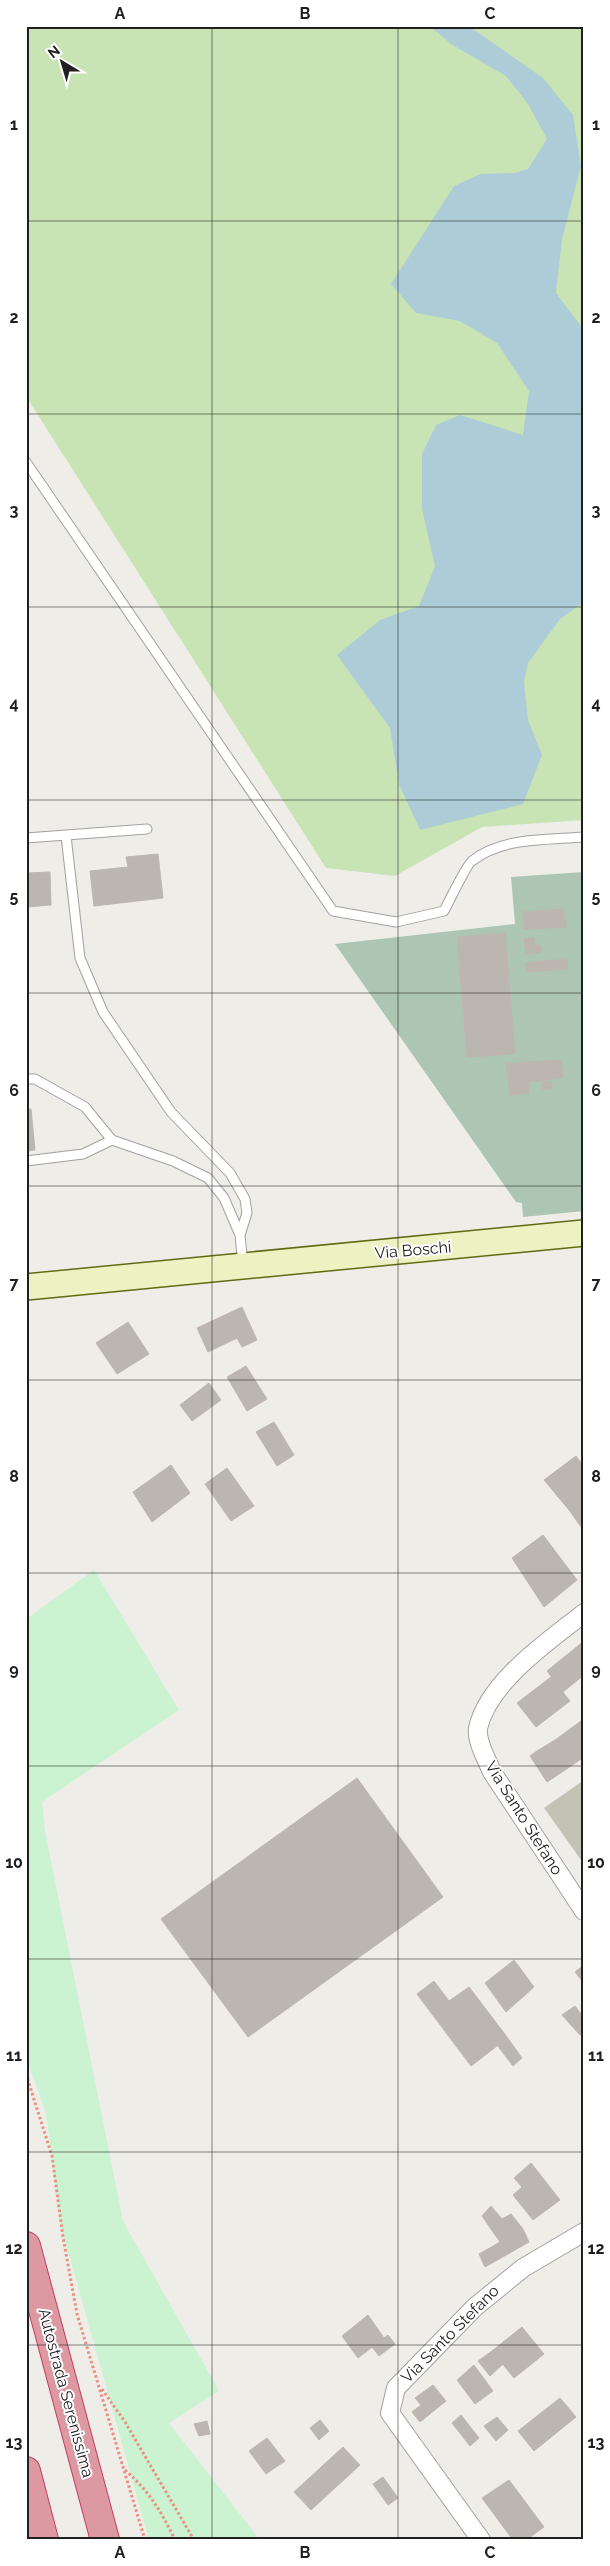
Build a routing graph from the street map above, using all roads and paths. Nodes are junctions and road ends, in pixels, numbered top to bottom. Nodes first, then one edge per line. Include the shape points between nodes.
1 (26, 462) edge
2 (147, 829) dead end
3 (66, 836) junction
4 (584, 837) edge
5 (26, 838) edge
6 (26, 1079) edge
7 (112, 1140) junction
8 (26, 1161) edge
9 (584, 1233) edge
10 (240, 1235) junction
11 (243, 1266) junction
12 (26, 1287) edge
13 (584, 1613) edge
14 (584, 1911) edge
15 (26, 2074) edge
16 (584, 2232) edge
17 (26, 2246) edge
18 (100, 2386) junction
19 (125, 2470) junction
20 (26, 2471) edge
21 (44, 2540) edge
22 (105, 2540) edge
23 (145, 2540) edge
24 (175, 2540) edge
25 (194, 2540) edge
26 (481, 2540) edge

1 - 4 lane via 333,911 396,922 444,911 470,862 495,849 520,842
2 - 3 lane
3 - 5 lane
3 - 10 lane via 80,958 103,1012 171,1112 230,1173 245,1199 247,1213
6 - 7 lane via 35,1079 85,1108
7 - 8 lane via 83,1154
7 - 10 lane via 173,1161 208,1178 224,1198
9 - 11 main road, Via Boschi
10 - 11 lane
11 - 12 main road, Via Boschi
13 - 14 street, Via Santo Stefano via 518,1665 491,1700 478,1729 482,1750 492,1772
15 - 18 path via 52,2156 77,2314
16 - 26 street, Via Santo Stefano via 503,2282 396,2388 390,2414
17 - 22 highway, Autostrada Serenissima
18 - 19 path
18 - 25 path via 125,2422
19 - 23 path
19 - 24 path via 145,2487
20 - 21 highway

